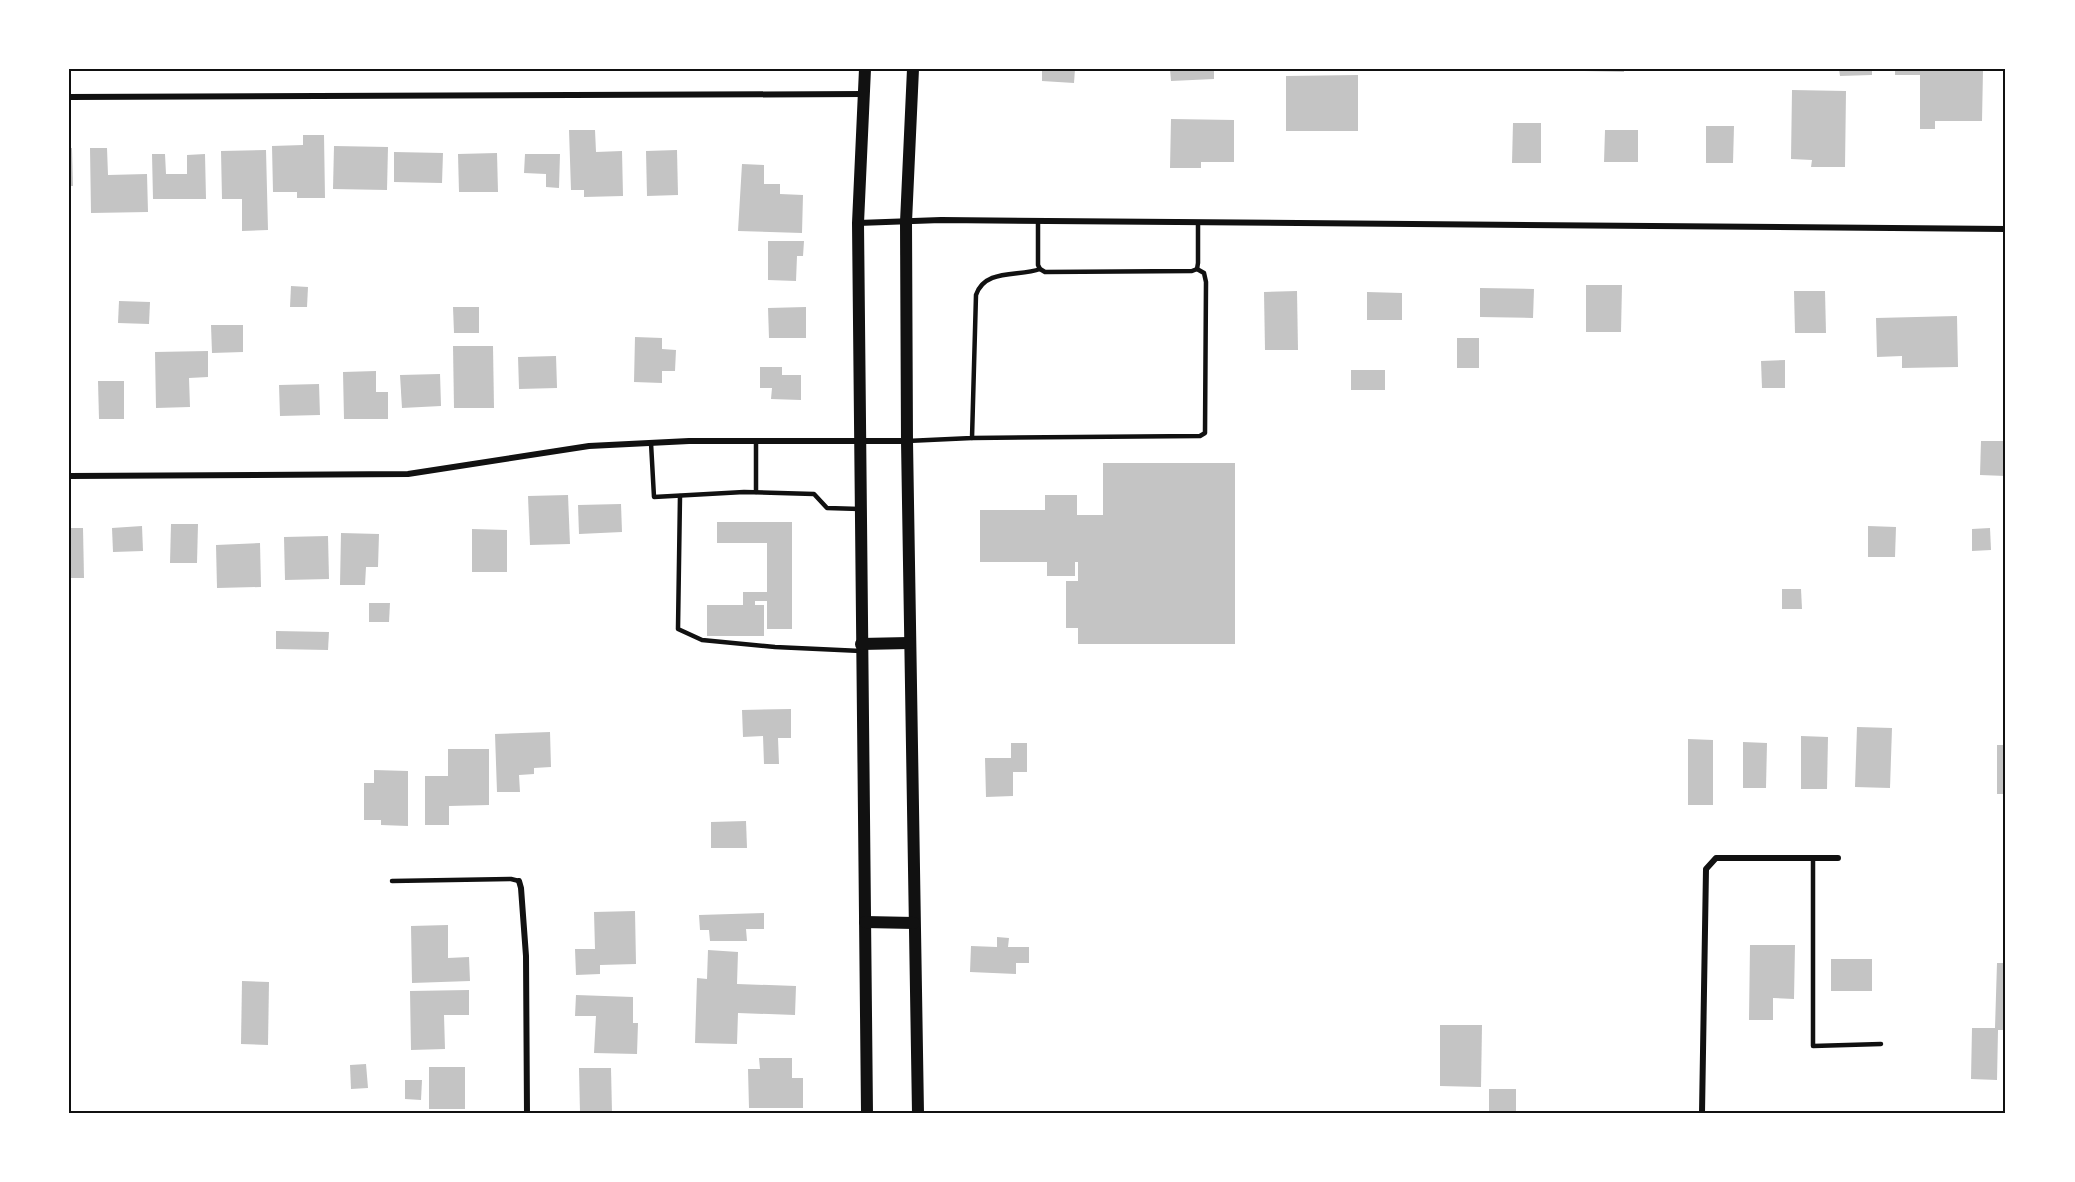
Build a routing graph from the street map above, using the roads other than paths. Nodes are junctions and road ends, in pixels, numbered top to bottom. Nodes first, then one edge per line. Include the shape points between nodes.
1 (865, 69) edge
2 (913, 69) edge
3 (865, 94) junction
4 (69, 97) edge
5 (1038, 221) junction
6 (906, 222) junction
7 (858, 223) junction
8 (1198, 223) junction
9 (2006, 229) edge
10 (1040, 269) junction
11 (1197, 269) junction
12 (972, 438) junction
13 (756, 441) junction
14 (860, 441) junction
15 (907, 441) junction
16 (651, 443) junction
17 (69, 476) edge
18 (756, 492) junction
19 (680, 496) junction
20 (860, 509) junction
21 (909, 643) junction
22 (861, 647) junction
23 (1838, 858) dead end
24 (1813, 859) junction
25 (392, 881) dead end
26 (519, 881) joint
27 (865, 922) junction
28 (914, 923) junction
29 (1881, 1044) dead end
30 (527, 1113) edge
31 (867, 1113) edge
32 (918, 1113) edge
33 (1702, 1113) edge

1 - 3 main road
2 - 6 main road
3 - 4 street
3 - 7 main road
5 - 6 street
5 - 8 street
5 - 10 lane
6 - 7 street
6 - 15 main road
7 - 14 main road
8 - 9 street
8 - 11 lane
10 - 11 lane
10 - 12 lane via 1000,275 978,290
11 - 12 lane via 1204,273 1206,282 1206,433
12 - 15 lane
13 - 14 street
13 - 16 street
13 - 18 lane
14 - 15 street
14 - 20 main road
15 - 21 main road
16 - 17 street via 589,446 408,474
16 - 19 lane via 654,498
18 - 19 lane
18 - 20 lane via 814,494 827,508
19 - 22 lane via 678,629 702,640 775,647
20 - 22 main road
21 - 22 main road
21 - 28 main road
22 - 27 main road
23 - 24 street
24 - 29 lane via 1813,1046
24 - 33 street via 1716,858 1706,869
25 - 26 lane
26 - 30 street via 526,956
27 - 28 main road
27 - 31 main road
28 - 32 main road

